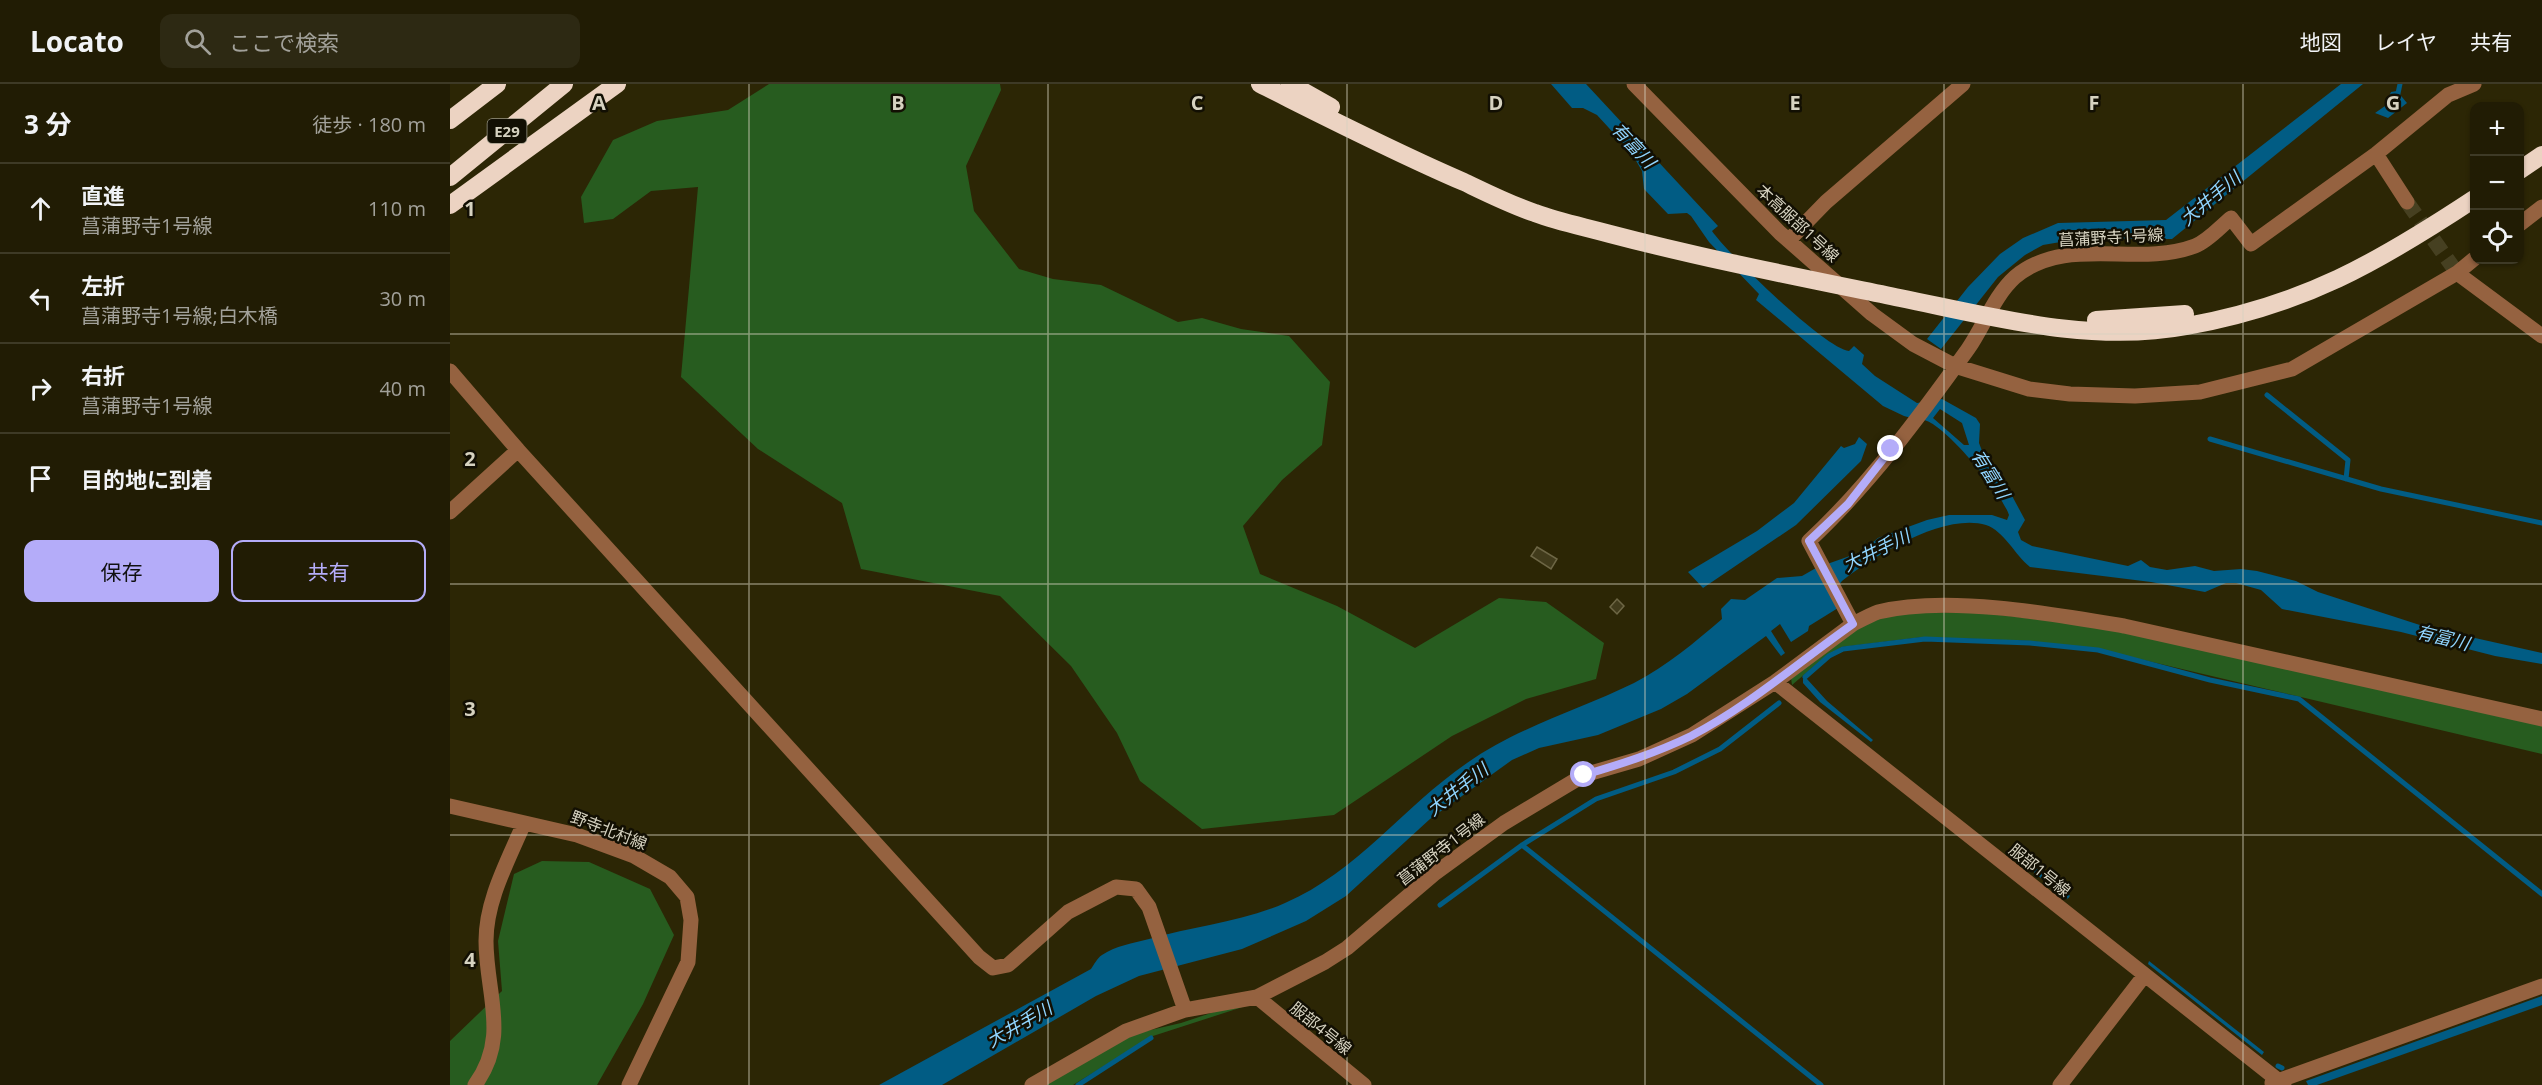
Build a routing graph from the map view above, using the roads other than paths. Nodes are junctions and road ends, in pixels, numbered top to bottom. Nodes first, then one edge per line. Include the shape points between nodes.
1 (497, 84) edge
2 (564, 84) edge
3 (617, 84) edge
4 (1260, 84) edge
5 (1290, 84) edge
6 (1634, 84) edge
7 (1963, 84) edge
8 (2474, 84) edge
9 (450, 120) edge
10 (2542, 142) edge
11 (2524, 153) edge
12 (2376, 154) junction
13 (2542, 155) edge
14 (2524, 167) edge
15 (450, 177) edge
16 (2470, 189) edge
17 (2407, 202) tunnel mouth
18 (2470, 202) edge
19 (450, 205) edge
20 (1534, 207) junction
21 (2542, 207) edge
22 (2524, 221) edge
23 (1789, 240) junction
24 (2470, 263) edge
25 (2457, 273) junction
26 (2020, 317) junction
27 (2542, 336) edge
28 (450, 371) edge
29 (1951, 371) junction
30 (518, 450) junction
31 (450, 512) edge
32 (1850, 619) junction
33 (1774, 682) junction
34 (2542, 719) edge
35 (450, 806) edge
36 (524, 823) junction
37 (2144, 976) junction
38 (2542, 986) edge
39 (1257, 997) junction
40 (1185, 1011) junction
41 (2276, 1084) edge
42 (475, 1085) edge
43 (629, 1085) edge
44 (1032, 1085) edge
45 (1364, 1085) edge
46 (2060, 1085) edge

1 - 9 highway, E29
2 - 15 highway, E29
3 - 19 highway
4 - 20 highway via 1381,146
5 - 20 highway via 1383,136
6 - 23 street, 本高服部1号線
7 - 23 street via 1826,202
8 - 12 street, 菖蒲野寺1号線 via 2448,95
10 - 11 highway
12 - 17 street
12 - 29 street, 菖蒲野寺1号線 via 2251,244 2231,218 2198,244 2174,252 2059,255 2035,265 2001,293
13 - 14 highway
16 - 26 highway via 2343,266 2247,301 2181,315 2089,321
18 - 26 highway via 2349,275 2250,313 2139,332 2090,331
20 - 26 highway
21 - 22 street
23 - 29 street, 本高服部1号線 via 1880,320
24 - 25 street, 本高服部1号線
25 - 27 street
25 - 29 street, 本高服部1号線 via 2292,369 2200,392 2070,394
28 - 30 street
29 - 32 street via 1848,504 1809,541
30 - 31 street
30 - 40 street via 993,968 1008,965 1068,912 1116,887 1136,889 1149,907
32 - 33 street, 菖蒲野寺1号線
32 - 34 street, 菖蒲野寺1号線 via 1917,607 1979,607 2078,618
33 - 37 street, 服部1号線
33 - 39 street, 菖蒲野寺1号線 via 1692,735 1640,759 1584,775 1504,823 1434,874 1347,948
35 - 36 street, 野寺北村線
36 - 42 street via 494,894 486,940 495,1030 493,1050
36 - 43 street, 野寺北村線 via 577,835 634,856 670,877 687,897 691,920 688,962
37 - 41 street, 服部1号線
37 - 46 street
38 - 41 street
39 - 40 street, 菖蒲野寺1号線
39 - 45 street, 服部4号線
40 - 44 street, 菖蒲野寺1号線 via 1126,1031

